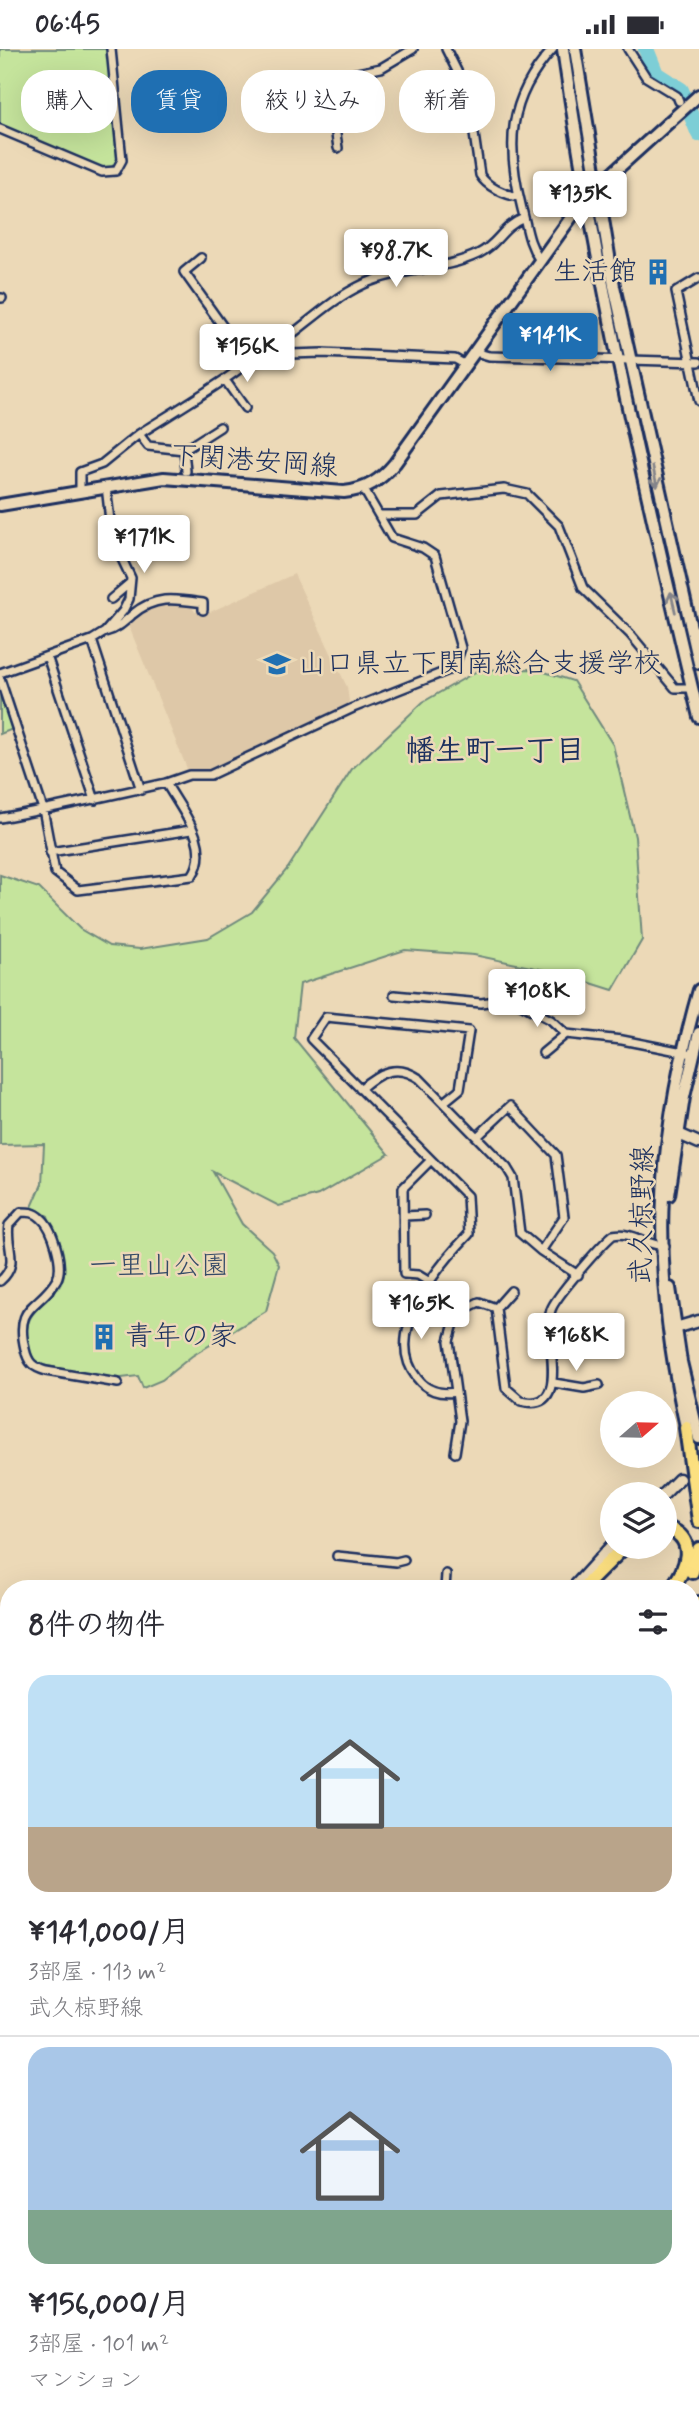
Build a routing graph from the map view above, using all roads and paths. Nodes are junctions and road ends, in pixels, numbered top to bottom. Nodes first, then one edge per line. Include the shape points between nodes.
1 (111, 49) edge
2 (413, 49) edge
3 (446, 49) edge
4 (553, 49) edge
5 (563, 49) edge
6 (575, 49) edge
7 (628, 49) edge
8 (688, 102) edge
9 (0, 129) edge
10 (338, 148) dead end
11 (596, 187) junction
12 (519, 197) junction
13 (585, 198) junction
14 (524, 218) junction
15 (201, 258) dead end
16 (539, 259) junction
17 (699, 278) edge
18 (475, 352) junction
19 (262, 355) junction
20 (248, 359) junction
21 (625, 361) junction
22 (216, 362) dead end
23 (695, 362) edge
24 (466, 365) junction
25 (225, 380) junction
26 (699, 401) edge
27 (245, 408) dead end
28 (220, 427) dead end
29 (139, 435) junction
30 (184, 450) junction
31 (186, 471) dead end
32 (106, 486) junction
33 (363, 488) junction
34 (80, 490) junction
35 (0, 505) edge
36 (381, 515) junction
37 (130, 583) junction
38 (111, 599) dead end
39 (203, 610) dead end
40 (104, 632) junction
41 (92, 640) junction
42 (693, 646) edge
43 (47, 656) junction
44 (699, 663) edge
45 (1, 672) edge
46 (692, 688) junction
47 (699, 717) edge
48 (166, 783) junction
49 (141, 790) junction
50 (94, 800) junction
51 (43, 809) junction
52 (0, 818) edge
53 (191, 830) junction
54 (50, 852) junction
55 (699, 990) edge
56 (394, 995) dead end
57 (699, 1033) edge
58 (566, 1034) junction
59 (543, 1053) dead end
60 (688, 1054) junction
61 (360, 1089) junction
62 (444, 1102) junction
63 (673, 1132) junction
64 (477, 1137) junction
65 (699, 1143) edge
66 (431, 1160) junction
67 (425, 1215) dead end
68 (404, 1216) junction
69 (663, 1246) junction
70 (541, 1251) junction
71 (578, 1275) junction
72 (428, 1281) junction
73 (0, 1282) edge
74 (512, 1291) dead end
75 (672, 1304) junction
76 (496, 1308) junction
77 (699, 1320) edge
78 (672, 1331) junction
79 (549, 1340) junction
80 (576, 1350) dead end
81 (554, 1383) junction
82 (118, 1384) dead end
83 (599, 1385) dead end
84 (455, 1392) junction
85 (689, 1400) junction
86 (699, 1423) edge
87 (686, 1428) junction
88 (699, 1438) edge
89 (455, 1453) dead end
90 (679, 1479) dead end
91 (676, 1482) edge
92 (699, 1483) edge
93 (699, 1521) edge
94 (677, 1534) edge
95 (699, 1549) edge
96 (337, 1556) dead end
97 (600, 1558) edge
98 (612, 1559) edge
99 (404, 1560) dead end
100 (446, 1574) dead end
101 (446, 1580) edge
102 (580, 1580) edge
103 (591, 1580) edge
104 (677, 1580) edge
105 (685, 1580) edge

1 - 9 street via 122,160 116,171 102,172
2 - 10 street via 381,68 328,79
3 - 12 street via 468,93 480,175 504,194
4 - 12 street via 531,78 514,120 511,165
5 - 13 main road
6 - 11 main road
7 - 8 street via 646,77
8 - 11 main road, 下関港安岡線
11 - 13 main road, 下関港安岡線
11 - 21 main road
12 - 14 street
13 - 16 main road, 下関港安岡線
13 - 21 main road
14 - 16 street via 529,242
14 - 19 street via 507,226 478,254 363,285 321,309
15 - 20 street via 184,272
16 - 18 main road, 下関港安岡線
17 - 23 street via 676,292
18 - 21 street
18 - 24 main road, 下関港安岡線
19 - 20 street
19 - 24 street via 455,359
20 - 22 street
20 - 25 street via 249,365
21 - 23 street
21 - 42 main road
23 - 26 street
24 - 33 main road, 下関港安岡線 via 387,472
25 - 27 street
25 - 29 street
28 - 30 street
29 - 30 street via 148,446
29 - 34 street via 102,464 80,472
30 - 31 street
32 - 33 main road, 下関港安岡線 via 164,478 344,492
32 - 34 main road, 下関港安岡線
32 - 37 street via 112,538
33 - 36 street
34 - 35 main road, 下関港安岡線
36 - 46 street via 417,515 441,496 504,489 527,494 559,526 583,589 630,634 675,688
36 - 48 street via 392,538 435,556 461,648 454,668 365,702 210,775 189,775
37 - 38 street
37 - 40 street via 127,605
39 - 40 street via 202,603 158,600
40 - 41 street
41 - 43 street
41 - 49 street
42 - 44 main road
42 - 46 main road
43 - 45 street
43 - 50 street
45 - 51 street
46 - 47 main road
48 - 49 street
48 - 53 street
49 - 50 street
50 - 51 street
51 - 52 street
51 - 54 street
53 - 54 street
53 - 54 street via 201,854 195,874 186,878 78,890 55,872
55 - 60 main road, 武久椋野線
56 - 58 street via 481,1003 511,999 551,1020
57 - 60 main road, 武久椋野線
58 - 59 street
58 - 60 street via 622,1039
60 - 63 main road, 武久椋野線
61 - 62 street via 377,1074 404,1071
61 - 62 street via 311,1039 326,1017 469,1031 460,1089
61 - 66 street
62 - 64 street
63 - 65 street
63 - 69 main road, 武久椋野線 via 664,1161
64 - 70 street via 511,1173 520,1233
64 - 70 street via 510,1106 556,1155 564,1217
66 - 68 street via 403,1188
66 - 72 street via 467,1196 470,1234
67 - 68 street
68 - 72 street via 404,1274
69 - 71 street via 629,1234 613,1234
69 - 75 main road, 武久椋野線
69 - 78 main road, 武久椋野線
70 - 71 street
71 - 79 street via 552,1307
72 - 84 street via 407,1336 408,1359 422,1383 439,1393
73 - 82 street via 13,1262 9,1225 21,1212 40,1216 60,1269 58,1278 24,1319 28,1360 46,1371
74 - 76 street
75 - 77 street via 683,1317
75 - 78 main road, 武久椋野線
76 - 81 street via 509,1393 532,1402 548,1393
76 - 84 street via 474,1303 454,1320 449,1341
77 - 78 street
78 - 85 main road, 武久椋野線
78 - 87 main road, 武久椋野線
79 - 80 street
79 - 81 street
81 - 83 street via 584,1388
84 - 89 street via 460,1422
85 - 86 main road
85 - 88 main road, 武久椋野線
87 - 92 main road, 武久椋野線
87 - 93 main road
90 - 91 street
94 - 104 main road via 688,1553 686,1568
95 - 105 main road
96 - 99 street
97 - 102 street
98 - 103 main road
100 - 101 street

